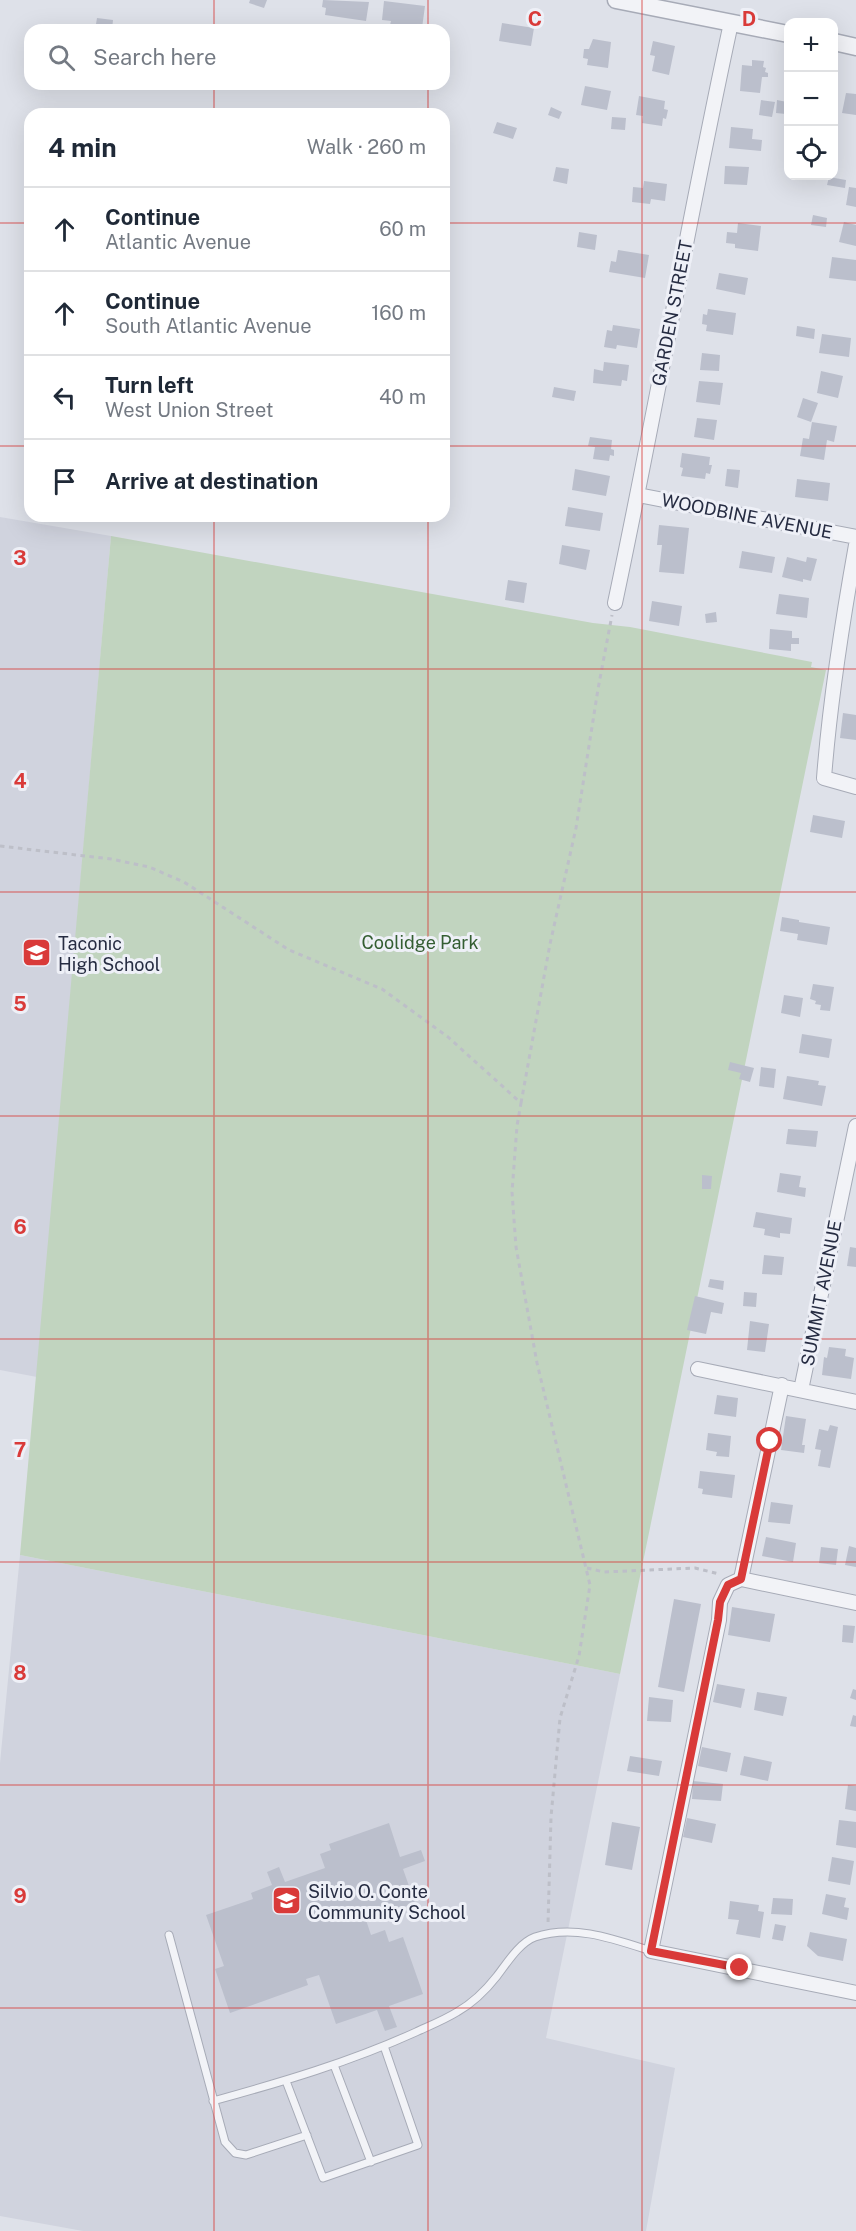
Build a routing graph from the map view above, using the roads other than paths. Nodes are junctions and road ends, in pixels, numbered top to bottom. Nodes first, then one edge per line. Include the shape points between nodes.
1 (623, 1) edge
2 (731, 23) junction
3 (784, 33) edge
4 (838, 43) edge
5 (856, 46) edge
6 (638, 495) junction
7 (856, 537) edge
8 (856, 545) edge
9 (615, 603) road end
10 (856, 787) edge
11 (856, 1126) edge
12 (698, 1369) dead end
13 (782, 1385) junction
14 (801, 1390) junction
15 (856, 1402) edge
16 (741, 1579) junction
17 (856, 1603) edge
18 (169, 1935) dead end
19 (651, 1951) junction
20 (856, 1993) edge
21 (384, 2046) junction
22 (334, 2065) junction
23 (286, 2081) junction
24 (213, 2101) junction
25 (307, 2135) junction
26 (370, 2162) junction

1 - 2 street
2 - 3 street
2 - 6 street, GARDEN STREET
4 - 5 street
6 - 7 street, WOODBINE AVENUE
6 - 9 street, GARDEN STREET
8 - 10 street via 839,637 824,778
11 - 14 street, SUMMIT AVENUE
12 - 13 street
13 - 14 street
13 - 16 street
14 - 15 street
16 - 17 street
16 - 19 street via 728,1585 720,1602
18 - 24 lane
19 - 20 street
19 - 21 lane via 585,1933 560,1931 532,1938 476,1999
21 - 22 lane
21 - 26 lane via 418,2145
22 - 23 lane
22 - 26 lane
23 - 24 lane
23 - 25 lane
24 - 25 lane via 225,2142 235,2153 246,2155
25 - 26 lane via 323,2178

